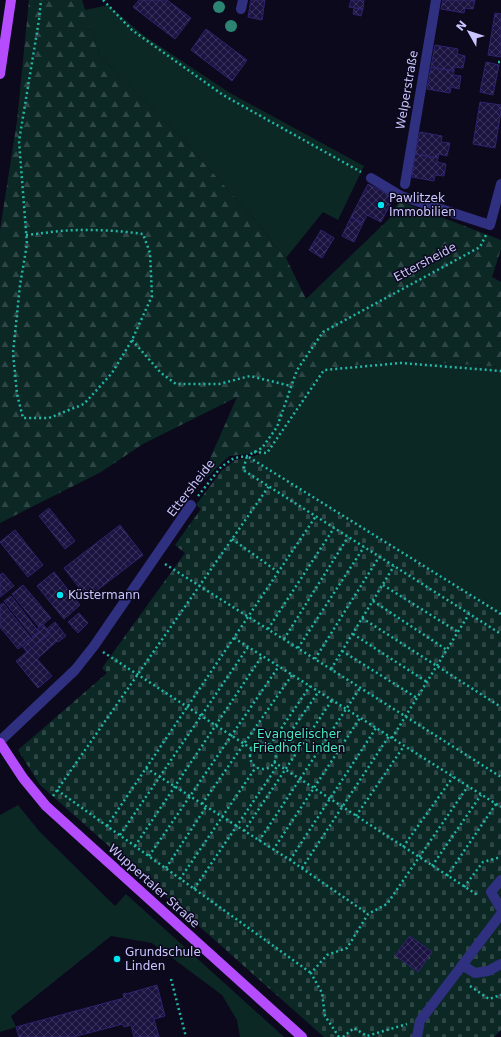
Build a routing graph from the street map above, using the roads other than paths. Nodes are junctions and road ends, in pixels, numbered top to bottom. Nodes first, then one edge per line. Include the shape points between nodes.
1 (11, 0) edge
2 (436, 0) edge
3 (0, 74) edge
4 (371, 178) road end
5 (405, 184) dead end
6 (501, 184) edge
7 (192, 505) road end
8 (0, 742) edge
9 (501, 880) edge
10 (501, 909) edge
11 (501, 914) edge
12 (501, 964) edge
13 (462, 965) junction
14 (302, 1037) edge
15 (417, 1037) edge

1 - 3 main road
2 - 5 street, Welperstraße
4 - 6 street via 401,196 490,226
7 - 8 street, Ettersheide via 75,670
8 - 14 main road, Wuppertaler Straße via 23,778 46,806
9 - 10 street via 491,892
11 - 13 street
12 - 13 street via 475,974
13 - 15 street via 420,1021

